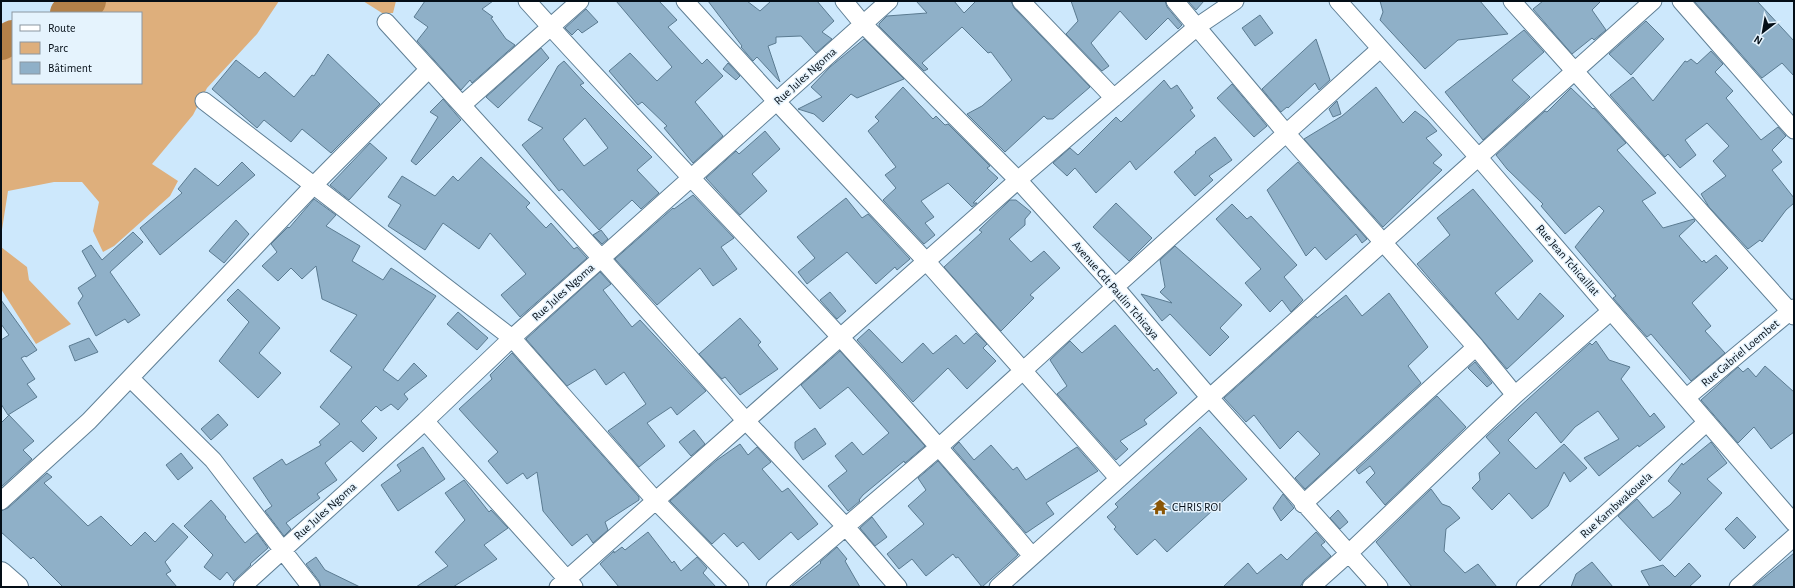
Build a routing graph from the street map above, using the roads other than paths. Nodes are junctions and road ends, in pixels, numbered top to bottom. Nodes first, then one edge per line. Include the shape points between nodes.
1 (527, 1) edge
2 (580, 1) edge
3 (685, 1) edge
4 (844, 1) edge
5 (889, 1) edge
6 (1021, 1) edge
7 (1175, 1) edge
8 (1235, 1) edge
9 (1338, 1) edge
10 (1512, 1) edge
11 (1653, 1) edge
12 (1681, 1) edge
13 (386, 22) dead end
14 (863, 24) junction
15 (550, 26) junction
16 (1198, 26) junction
17 (1380, 49) junction
18 (429, 69) junction
19 (1574, 72) junction
20 (1114, 98) junction
21 (204, 101) dead end
22 (777, 102) junction
23 (462, 105) junction
24 (1794, 130) edge
25 (1286, 132) junction
26 (1479, 158) junction
27 (690, 178) junction
28 (1018, 180) junction
29 (313, 186) junction
30 (1384, 242) junction
31 (601, 258) junction
32 (926, 262) junction
33 (1115, 286) junction
34 (1612, 311) junction
35 (1793, 312) edge
36 (840, 336) junction
37 (512, 338) junction
38 (1476, 347) junction
39 (1023, 371) junction
40 (131, 379) junction
41 (1515, 395) junction
42 (1687, 397) junction
43 (1210, 398) junction
44 (424, 421) junction
45 (746, 421) junction
46 (1707, 422) junction
47 (939, 447) junction
48 (1119, 479) junction
49 (655, 500) junction
50 (1, 501) edge
51 (1303, 504) junction
52 (1794, 523) edge
53 (846, 527) junction
54 (1794, 537) edge
55 (282, 549) junction
56 (1348, 554) junction
57 (1032, 556) junction
58 (1, 573) edge
59 (566, 585) edge
60 (17, 587) edge
61 (242, 587) edge
62 (311, 587) edge
63 (740, 587) edge
64 (775, 587) edge
65 (898, 587) edge
66 (998, 587) edge
67 (1311, 587) edge
68 (1379, 587) edge
69 (1525, 587) edge
70 (1738, 587) edge

1 - 15 street
2 - 15 street
3 - 22 street
4 - 14 street, Avenue Cdt Paulin Tchicaya
5 - 14 street, Rue Jules Ngoma
6 - 20 street
7 - 16 street
8 - 16 street
9 - 17 street, Rue Jean Tchicaillat
10 - 19 street
11 - 19 street
12 - 24 street
13 - 18 street
14 - 22 street, Rue Jules Ngoma
14 - 28 street, Avenue Cdt Paulin Tchicaya
15 - 23 street
15 - 27 street
16 - 20 street
16 - 25 street
17 - 25 street
17 - 26 street, Rue Jean Tchicaillat
18 - 23 street
18 - 29 street
19 - 26 street
19 - 35 street
20 - 28 street
21 - 29 street
22 - 27 street, Rue Jules Ngoma
22 - 32 street
23 - 31 street
25 - 30 street
25 - 33 street
26 - 30 street
26 - 34 street, Rue Jean Tchicaillat
27 - 31 street, Rue Jules Ngoma
27 - 36 street
28 - 32 street
28 - 33 street, Avenue Cdt Paulin Tchicaya
29 - 37 street
29 - 40 street
30 - 38 street
30 - 43 street
31 - 37 street, Rue Jules Ngoma
31 - 45 street
32 - 36 street
32 - 39 street
33 - 39 street
33 - 43 street, Avenue Cdt Paulin Tchicaya
34 - 41 street
34 - 42 street, Rue Jean Tchicaillat
35 - 42 street, Rue Gabriel Loembet
36 - 45 street
36 - 47 street
37 - 44 street, Rue Jules Ngoma
37 - 49 street
38 - 41 street
38 - 51 street
39 - 47 street
39 - 48 street
40 - 50 street
40 - 55 street via 213,460
41 - 56 street
42 - 46 street, Rue Jean Tchicaillat
43 - 48 street
43 - 51 street, Avenue Cdt Paulin Tchicaya
44 - 55 street, Rue Jules Ngoma
44 - 59 street
45 - 49 street
45 - 53 street
46 - 52 street, Rue Jean Tchicaillat
46 - 69 street, Rue Kambwakouela
47 - 53 street
47 - 57 street
48 - 57 street
49 - 59 street
49 - 63 street
51 - 56 street, Avenue Cdt Paulin Tchicaya
53 - 64 street
53 - 65 street
54 - 70 street
55 - 61 street, Rue Jules Ngoma
55 - 62 street
56 - 67 street
56 - 68 street, Avenue Cdt Paulin Tchicaya
57 - 66 street
58 - 60 highway

